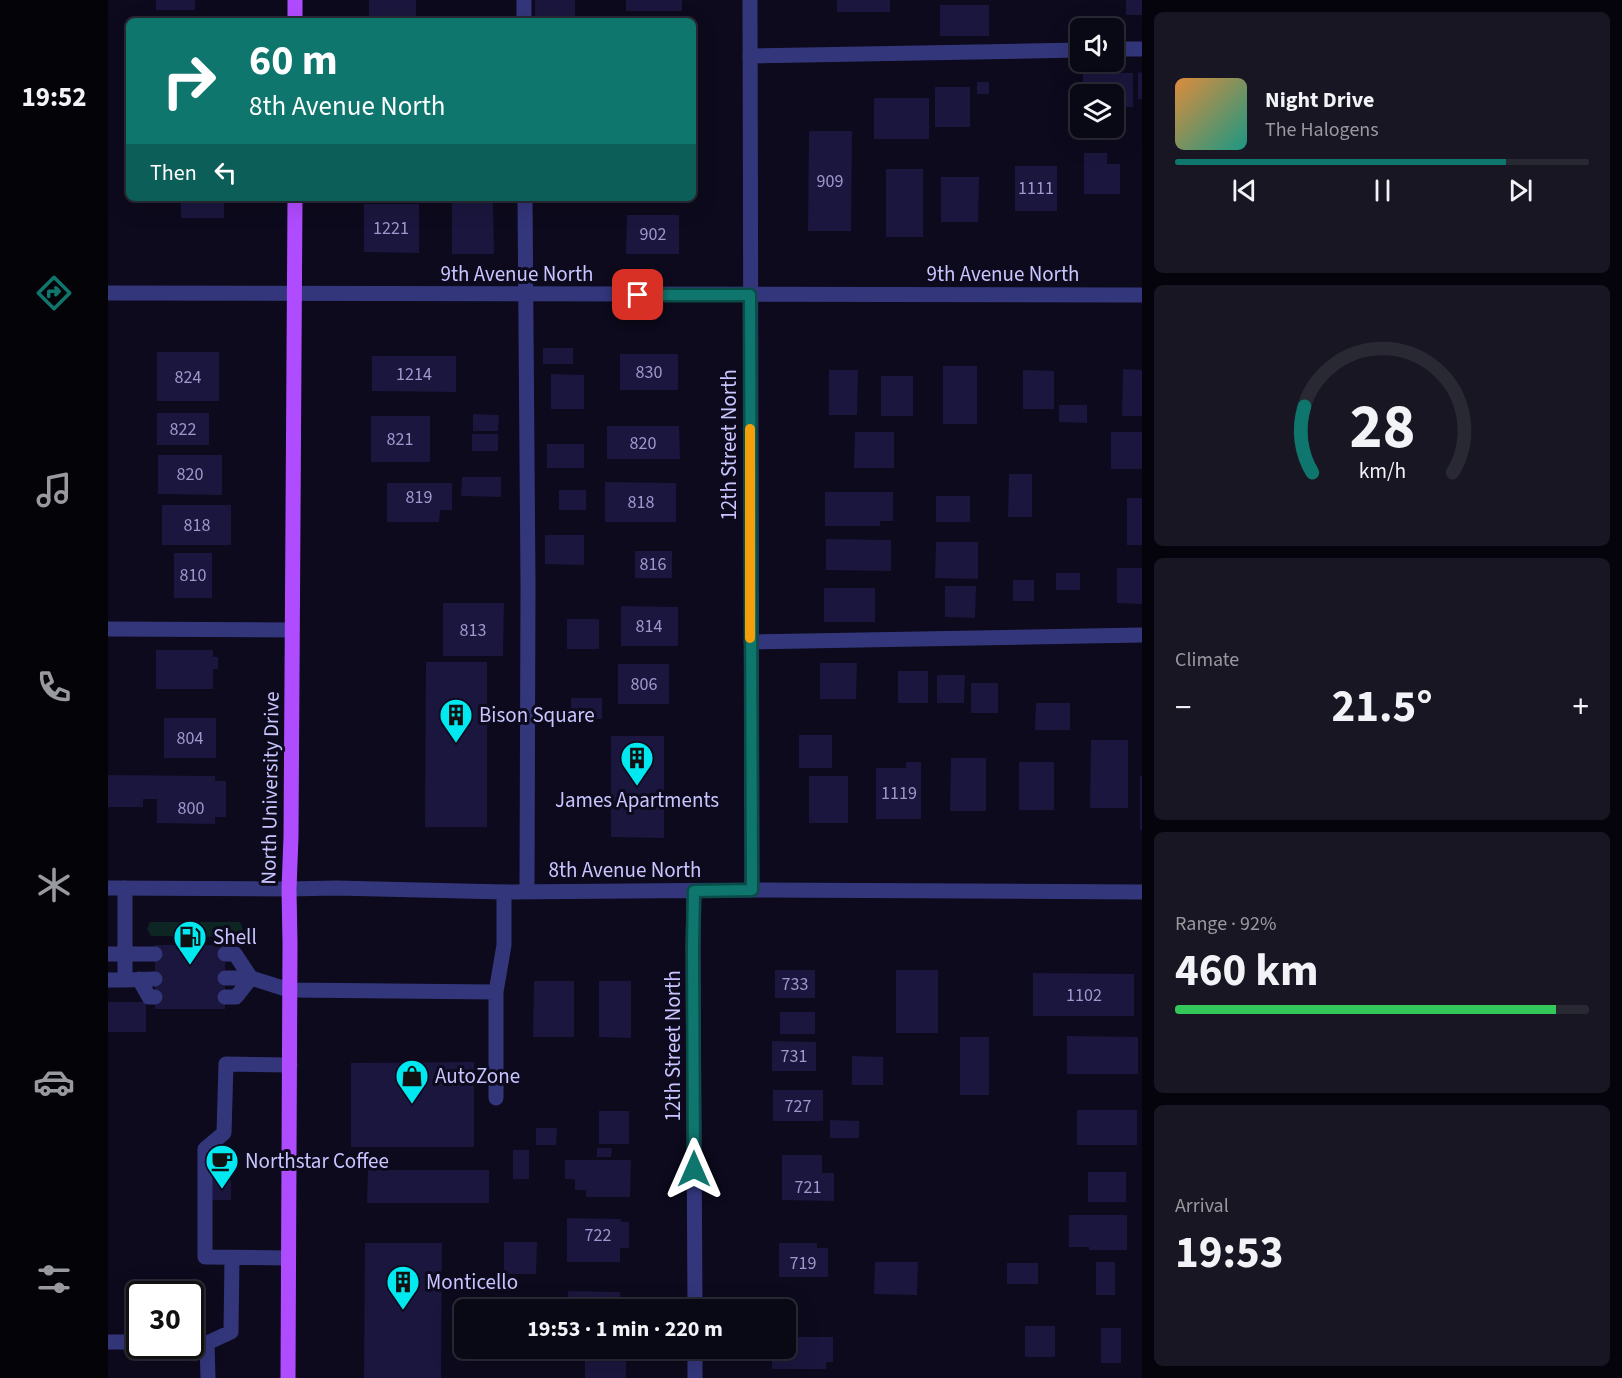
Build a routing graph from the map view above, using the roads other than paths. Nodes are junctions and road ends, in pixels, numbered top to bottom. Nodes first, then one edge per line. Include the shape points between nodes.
1 (295, 0) edge
2 (524, 0) edge
3 (750, 0) edge
4 (295, 18) edge
5 (524, 18) edge
6 (1124, 49) edge
7 (1142, 49) edge
8 (1070, 50) edge
9 (750, 56) junction
10 (295, 201) edge
11 (525, 201) edge
12 (108, 293) edge
13 (295, 294) junction
14 (526, 295) junction
15 (750, 295) junction
16 (1142, 295) edge
17 (108, 630) edge
18 (292, 630) junction
19 (1142, 635) edge
20 (750, 642) junction
21 (108, 888) edge
22 (125, 888) junction
23 (289, 889) junction
24 (752, 890) junction
25 (527, 891) junction
26 (694, 891) junction
27 (504, 892) junction
28 (1142, 892) edge
29 (108, 954) edge
30 (124, 954) junction
31 (155, 954) dead end
32 (225, 954) dead end
33 (225, 978) dead end
34 (251, 978) junction
35 (155, 979) dead end
36 (108, 980) edge
37 (132, 980) junction
38 (289, 990) junction
39 (496, 992) junction
40 (155, 997) dead end
41 (225, 997) dead end
42 (290, 1065) junction
43 (496, 1098) dead end
44 (232, 1258) junction
45 (288, 1258) junction
46 (695, 1299) edge
47 (108, 1342) edge
48 (126, 1342) edge
49 (204, 1343) edge
50 (207, 1343) junction
51 (695, 1359) edge
52 (208, 1378) edge
53 (288, 1378) edge
54 (695, 1378) edge

1 - 4 main road
2 - 5 street
3 - 9 street, 12th Street North
6 - 7 street
8 - 9 street
9 - 15 street, 12th Street North
10 - 13 main road, North University Drive
11 - 14 street
12 - 13 street, 9th Avenue North
13 - 14 street, 9th Avenue North
13 - 18 main road, North University Drive
14 - 15 street, 9th Avenue North
14 - 25 street
15 - 16 street, 9th Avenue North
15 - 20 street, 12th Street North
17 - 18 street
18 - 23 main road, North University Drive
19 - 20 street
20 - 24 street, 12th Street North
21 - 22 street, 8th Avenue North
22 - 23 street, 8th Avenue North
22 - 30 street
23 - 27 street, 8th Avenue North
23 - 38 main road, North University Drive
24 - 26 street, 8th Avenue North
24 - 28 street, 8th Avenue North
25 - 26 street, 8th Avenue North
25 - 27 street, 8th Avenue North
26 - 46 street, 12th Street North
27 - 39 street via 504,945
29 - 30 street
30 - 31 street
30 - 37 street
32 - 34 street via 234,954
33 - 34 street
34 - 38 street
34 - 41 street via 236,997
35 - 37 street
36 - 37 street
37 - 40 street via 149,997
38 - 39 street
38 - 42 main road, North University Drive
39 - 43 street
42 - 44 street via 226,1064 224,1133 205,1149 205,1257
42 - 45 main road, North University Drive
44 - 45 street
44 - 50 street via 231,1332
45 - 53 main road, North University Drive
47 - 48 street
49 - 50 street
50 - 52 street
51 - 54 street

